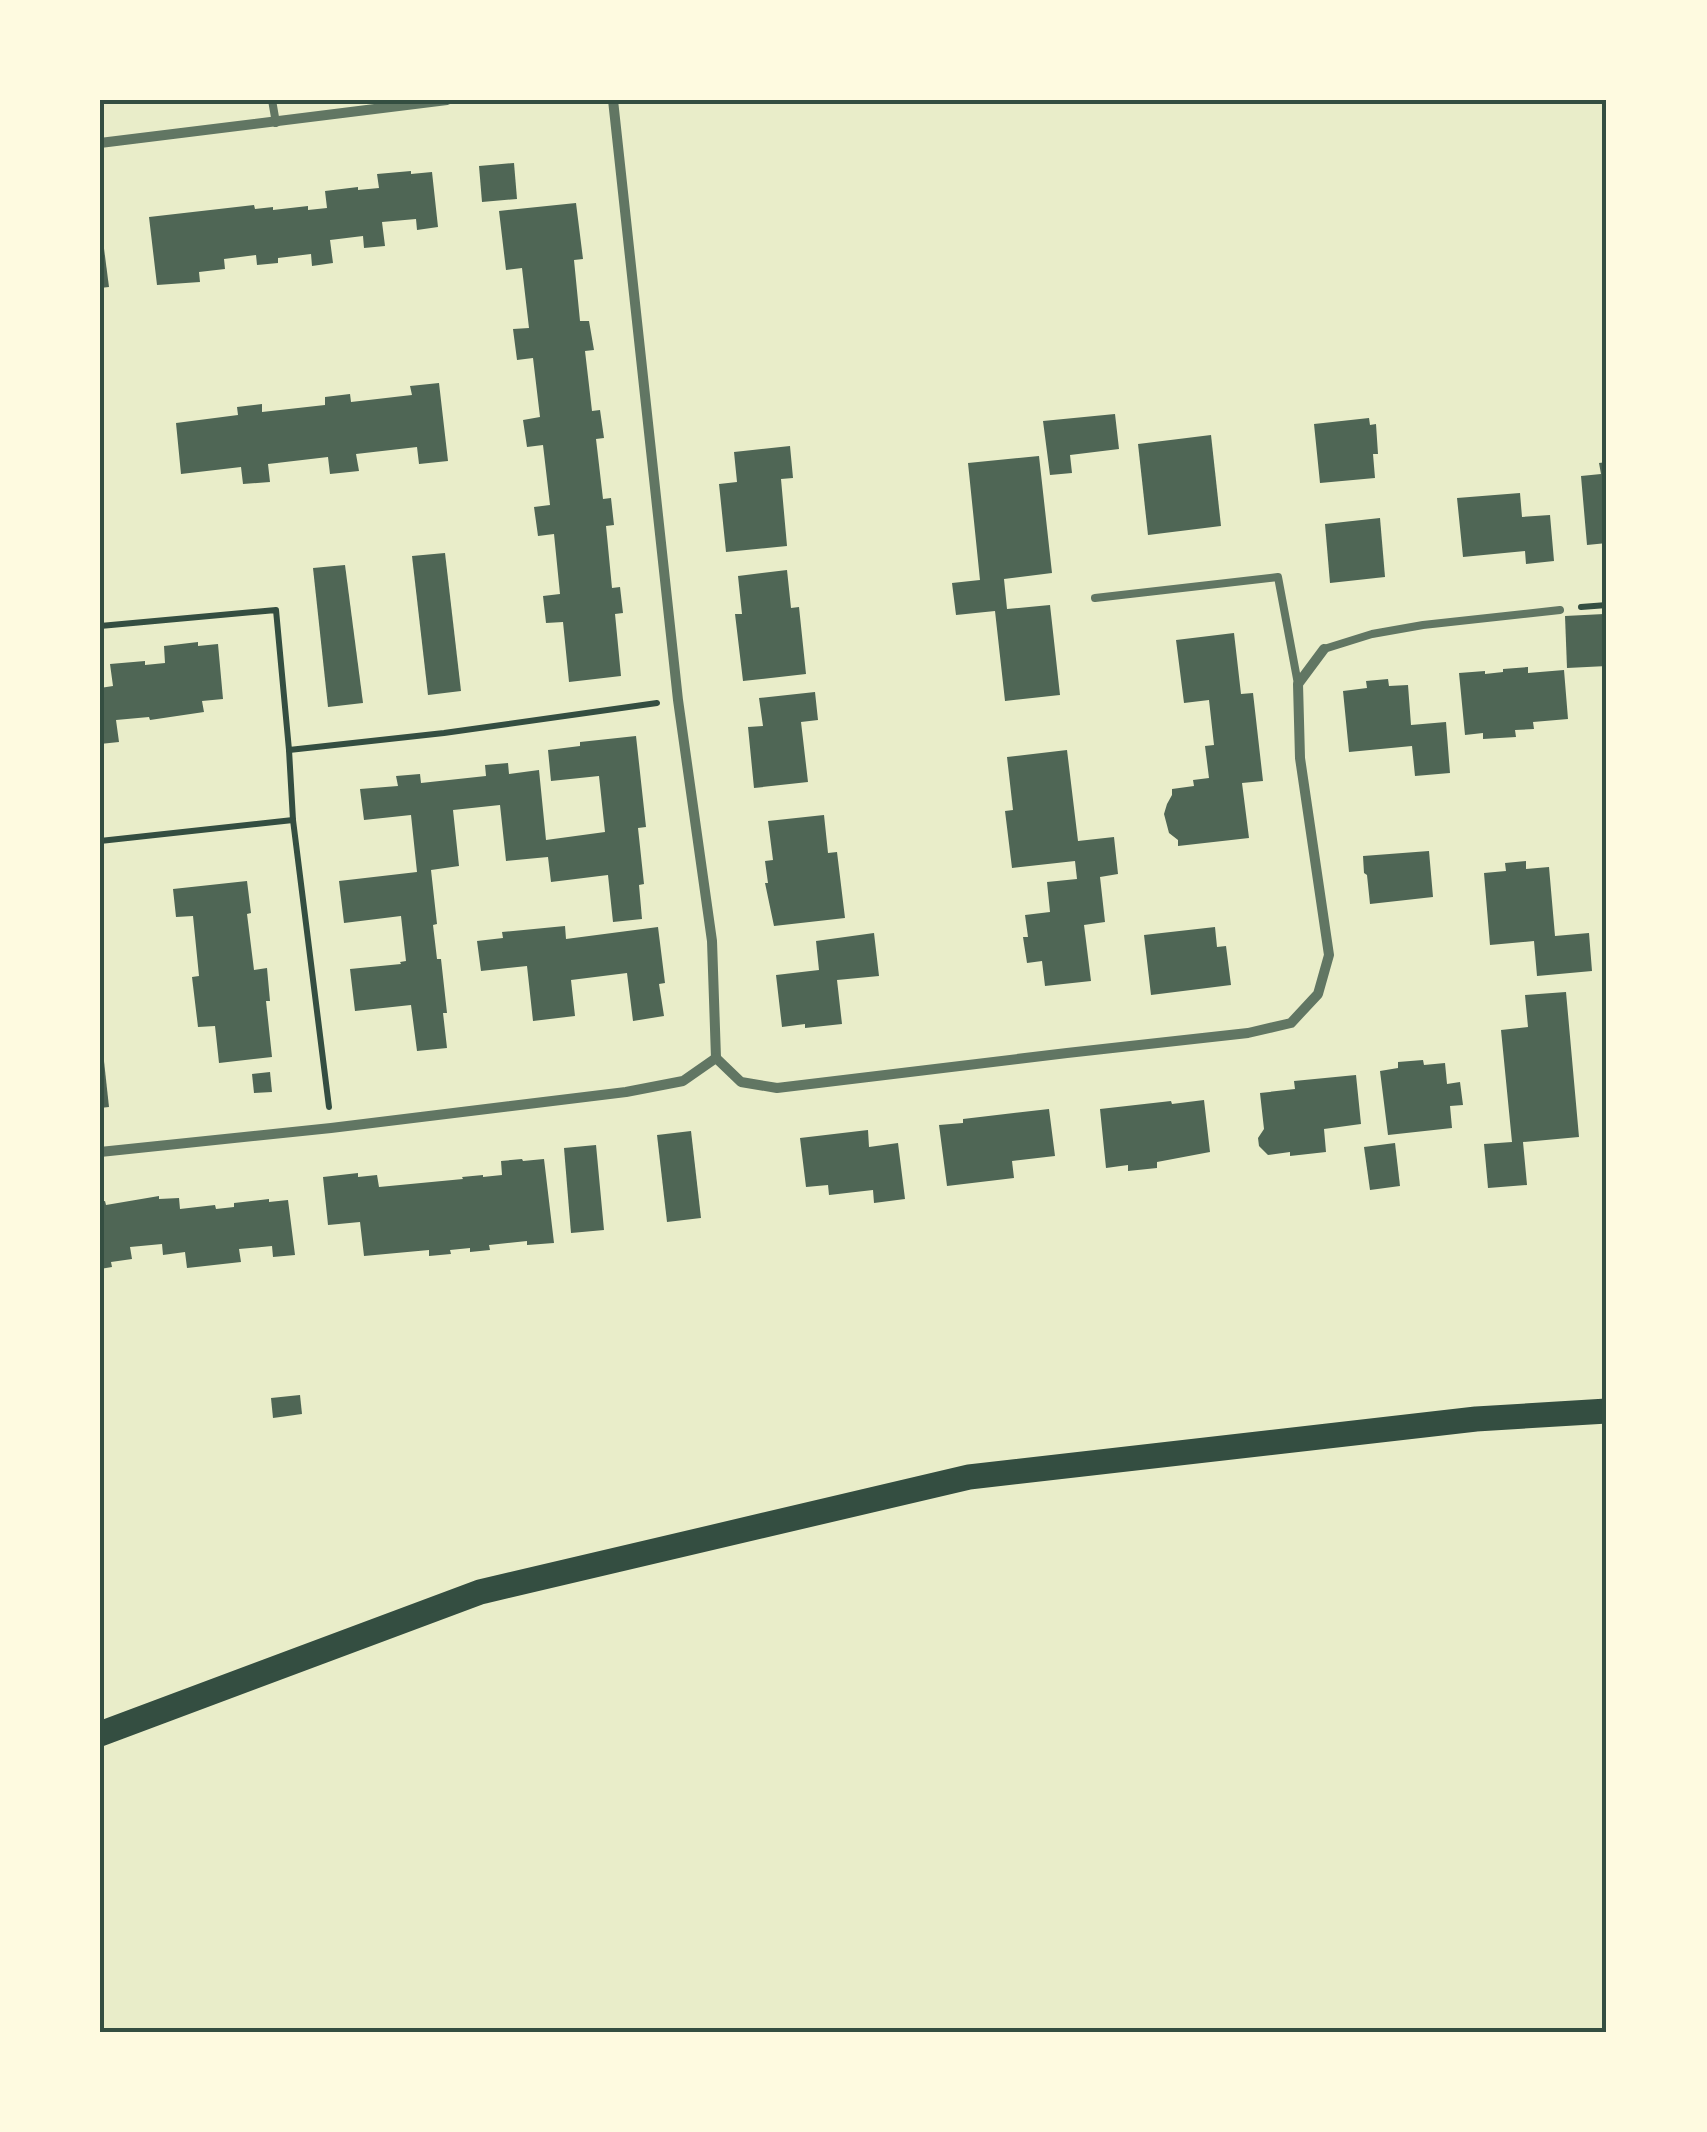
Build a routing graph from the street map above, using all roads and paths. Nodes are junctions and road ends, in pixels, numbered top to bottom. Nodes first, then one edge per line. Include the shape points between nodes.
1 (272, 100) edge
2 (447, 100) edge
3 (613, 100) edge
4 (276, 122) junction
5 (100, 143) edge
6 (1096, 598) dead end
7 (1560, 610) dead end
8 (100, 626) edge
9 (1324, 650) joint
10 (1298, 684) junction
11 (678, 700) junction
12 (289, 750) junction
13 (293, 820) junction
14 (100, 842) edge
15 (716, 1058) junction
16 (331, 1128) junction
17 (100, 1152) edge
18 (1607, 1411) edge
19 (100, 1734) edge

1 - 4 lane
2 - 4 street
3 - 11 street
4 - 5 street
6 - 10 lane via 1278,576
7 - 9 lane via 1423,625
8 - 12 path via 276,610
9 - 10 street
10 - 15 street via 1300,758 1330,956 1318,994 1290,1023 777,1088 740,1082
11 - 12 path
11 - 15 street via 712,941
12 - 13 path
13 - 14 path
13 - 16 path
15 - 16 street via 683,1080 626,1092
16 - 17 street
18 - 19 main road via 1476,1419 969,1476 480,1592

